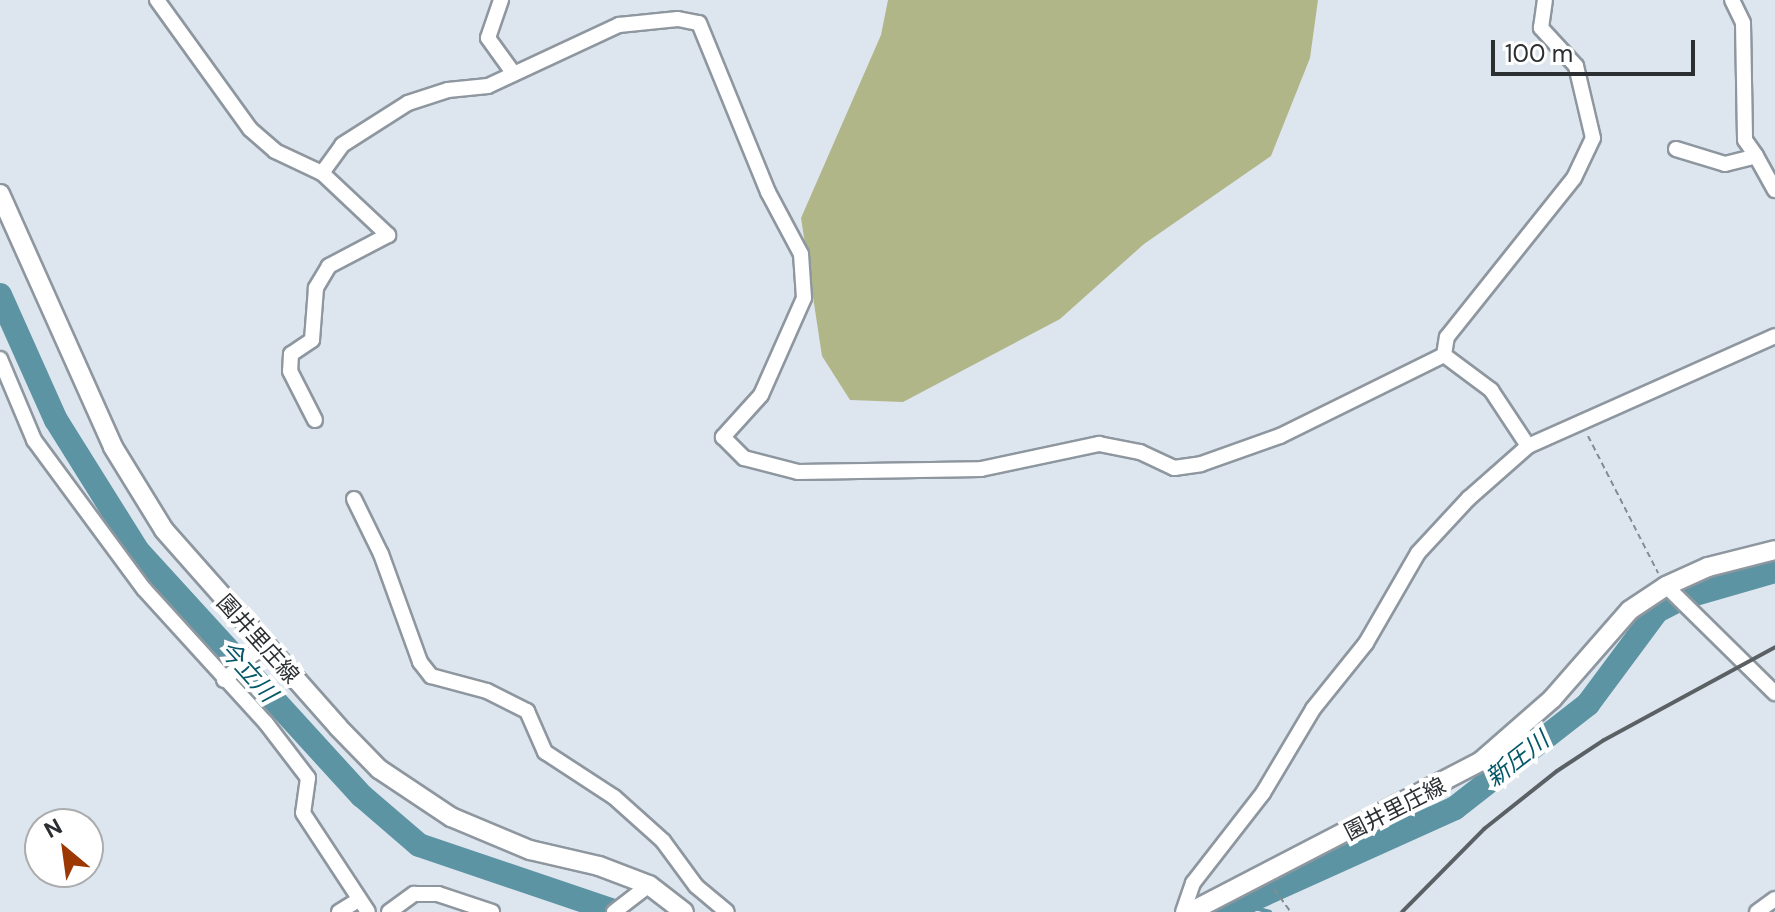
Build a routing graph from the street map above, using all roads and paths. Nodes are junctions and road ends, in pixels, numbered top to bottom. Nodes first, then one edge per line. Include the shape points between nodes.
1 (157, 0) edge
2 (501, 0) edge
3 (1545, 0) edge
4 (1732, 0) edge
5 (514, 74) junction
6 (1676, 149) dead end
7 (1756, 156) junction
8 (322, 173) junction
9 (1775, 190) edge
10 (0, 194) edge
11 (1775, 336) edge
12 (1444, 355) junction
13 (0, 359) edge
14 (315, 420) dead end
15 (1582, 424) junction
16 (1528, 446) junction
17 (354, 499) dead end
18 (1775, 550) edge
19 (1666, 586) junction
20 (259, 649) junction
21 (226, 678) junction
22 (1775, 693) edge
23 (649, 885) junction
24 (1277, 894) dead end
25 (1775, 899) edge
26 (358, 900) junction
27 (339, 912) edge
28 (368, 912) edge
29 (389, 912) edge
30 (492, 912) edge
31 (614, 912) edge
32 (684, 912) edge
33 (727, 912) edge
34 (1183, 912) edge
35 (1190, 912) edge
36 (1291, 912) edge
37 (1757, 912) edge

1 - 8 street via 250,129 275,151
2 - 5 street via 488,38
3 - 12 street via 1541,28 1576,66 1593,138 1574,178 1447,337
4 - 7 street via 1743,23 1745,140
5 - 8 street via 468,91 448,90 384,115 342,145
5 - 12 street via 619,25 678,19 699,23 768,192 801,254 804,298 785,347 761,395 723,437 744,458 766,466 798,472 981,469 1099,444 1140,452 1174,468 1201,464 1280,436
6 - 7 street via 1690,158 1725,164
7 - 9 street
8 - 14 street via 388,235 329,266 316,288 312,340 291,354 290,371
10 - 20 main road, 園井里庄線 via 113,447 164,530
11 - 15 street via 1651,388
12 - 16 street via 1491,390
13 - 21 street via 34,440 144,589
15 - 16 street
15 - 19 path
16 - 34 street via 1418,553 1366,643 1313,709 1263,793 1193,883
17 - 33 street via 381,554 420,662 431,676 487,691 527,711 545,752 614,797 663,841 696,886
18 - 19 main road, 園井里庄線 via 1708,567
19 - 22 street
19 - 35 main road, 園井里庄線 via 1630,610 1552,699 1481,761
20 - 21 street
20 - 23 main road, 園井里庄線 via 379,769 419,798 485,834
21 - 26 street via 308,778 303,813
23 - 31 street
23 - 32 main road, 園井里庄線
24 - 36 path
25 - 37 street
26 - 27 street
26 - 28 street
29 - 30 street via 414,894 426,894

